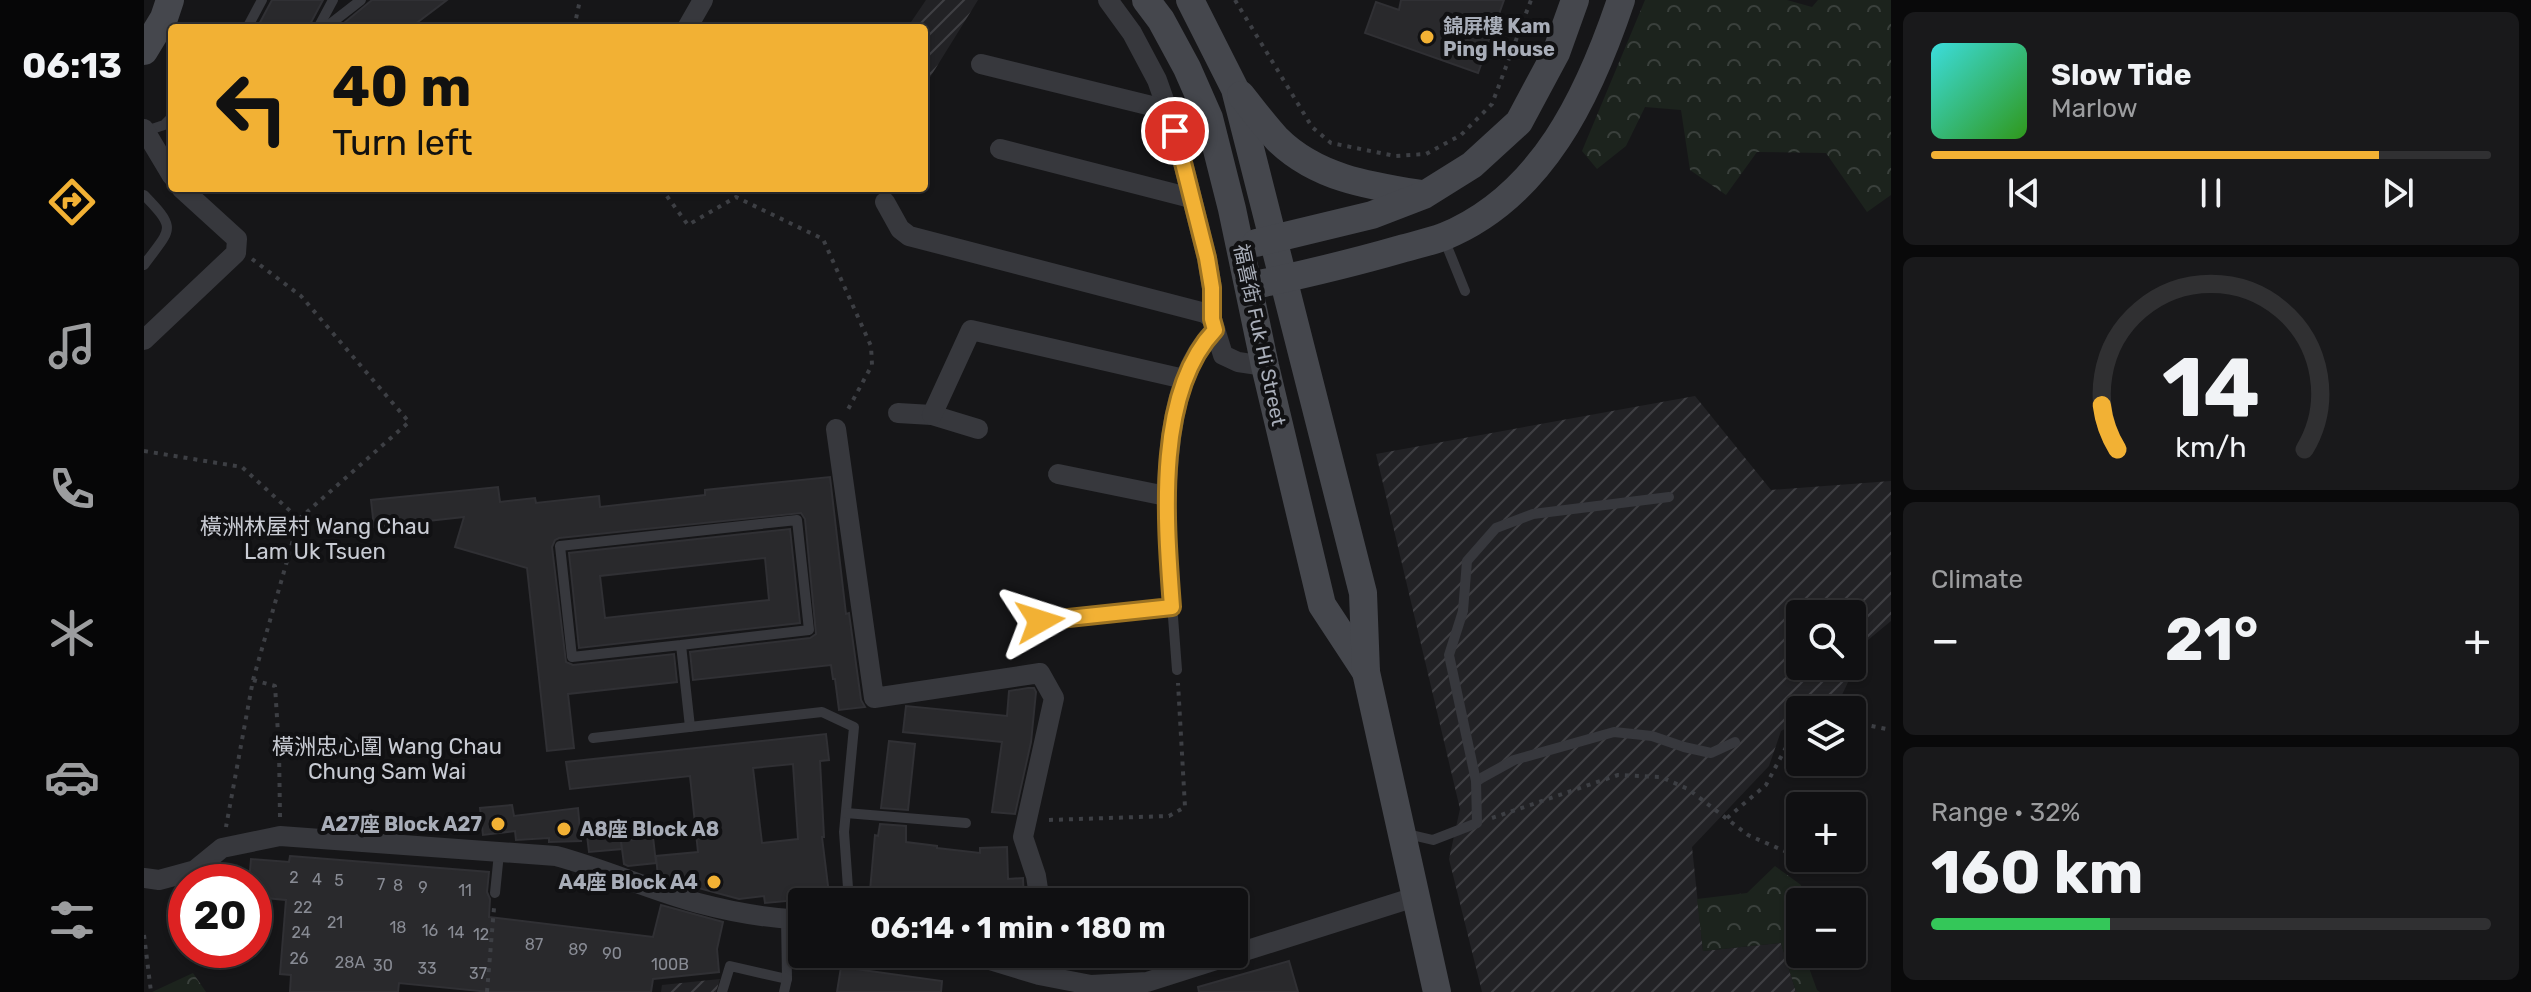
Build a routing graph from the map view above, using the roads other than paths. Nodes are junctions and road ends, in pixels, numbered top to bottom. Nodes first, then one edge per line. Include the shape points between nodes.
1 (170, 0) edge
2 (262, 0) edge
3 (333, 0) edge
4 (361, 0) edge
5 (703, 0) edge
6 (1108, 0) edge
7 (1146, 0) edge
8 (1190, 0) edge
9 (1575, 0) edge
10 (1621, 0) edge
11 (249, 24) edge
12 (320, 24) edge
13 (330, 24) edge
14 (689, 24) edge
15 (144, 51) edge
16 (981, 64) dead end
17 (1235, 89) junction
18 (1168, 110) junction
19 (168, 121) edge
20 (146, 138) edge
21 (1000, 149) dead end
22 (168, 170) edge
23 (185, 192) edge
24 (144, 195) edge
25 (1424, 195) junction
26 (1191, 198) junction
27 (885, 202) dead end
28 (1443, 237) junction
29 (1273, 239) junction
30 (1240, 247) junction
31 (144, 265) edge
32 (1283, 279) junction
33 (1249, 286) junction
34 (1465, 291) dead end
35 (1213, 324) junction
36 (144, 340) edge
37 (1265, 366) junction
38 (1184, 379) junction
39 (898, 413) dead end
40 (932, 415) junction
41 (836, 429) road end
42 (978, 429) dead end
43 (1058, 474) dead end
44 (1166, 496) junction
45 (1669, 497) dead end
46 (1172, 607) junction
47 (1040, 621) dead end
48 (681, 645) junction
49 (1177, 670) road end
50 (1366, 672) junction
51 (690, 727) junction
52 (593, 738) dead end
53 (1735, 742) dead end
54 (1476, 781) junction
55 (846, 813) junction
56 (966, 823) dead end
57 (1401, 833) junction
58 (499, 853) junction
59 (144, 878) edge
60 (848, 888) edge
61 (1038, 888) edge
62 (495, 893) road end
63 (1415, 897) junction
64 (788, 920) edge
65 (1248, 950) edge
66 (788, 968) edge
67 (1041, 968) edge
68 (1191, 968) edge
69 (787, 979) junction
70 (722, 992) edge
71 (784, 992) edge
72 (1437, 992) edge

1 - 15 main road
2 - 11 lane
3 - 12 lane
4 - 13 lane
5 - 14 street
6 - 18 street via 1138,45
7 - 30 main road, 福喜街 Fuk Hi Street via 1209,118
8 - 17 main road, 福喜街 Fuk Hi Street
9 - 25 main road via 1556,53 1519,122 1472,165
10 - 28 main road via 1580,101 1552,147 1522,186
16 - 18 street
17 - 25 main road via 1279,140 1305,161 1331,175
17 - 29 main road, 福喜街 Fuk Hi Street
18 - 26 street
19 - 20 lane
20 - 22 street
21 - 26 street
23 - 36 street via 237,239 238,249
24 - 31 lane via 165,216 168,227
25 - 29 main road via 1372,215
26 - 35 street via 1212,288
27 - 35 street via 909,236 1205,313
28 - 32 main road
28 - 34 lane
29 - 30 main road
29 - 32 main road, 福喜街 Fuk Hi Street
30 - 33 main road, 福喜街 Fuk Hi Street
32 - 33 main road
32 - 50 main road, 福喜街 Fuk Hi Street via 1363,593
33 - 37 main road, 福喜街 Fuk Hi Street
35 - 37 street via 1223,355
35 - 38 street
37 - 50 main road, 福喜街 Fuk Hi Street via 1322,605
38 - 40 street via 971,330
38 - 44 street via 1170,442
39 - 40 street
40 - 42 street
41 - 61 street via 874,698 1040,673 1054,698 1023,837
43 - 44 street
44 - 46 lane
45 - 54 lane via 1533,514 1496,528 1467,561 1463,611 1449,655
46 - 47 lane
46 - 49 lane
48 - 48 lane via 809,630 797,520 560,546 572,657
48 - 51 lane
50 - 57 main road, 福喜街 Fuk Hi Street
51 - 52 lane
51 - 55 lane via 822,712 854,727
53 - 54 lane via 1711,753 1652,736 1614,732 1514,760
54 - 57 lane via 1477,823 1433,840
55 - 56 lane
55 - 60 lane
57 - 63 main road, 福喜街 Fuk Hi Street
58 - 59 street via 280,836 222,848 195,870 159,880
58 - 62 lane
58 - 64 street via 556,856 697,903
63 - 65 street
63 - 72 main road, 福喜街 Fuk Hi Street
66 - 69 lane
67 - 68 street via 1091,985 1147,982
69 - 70 lane via 730,966
69 - 71 lane

